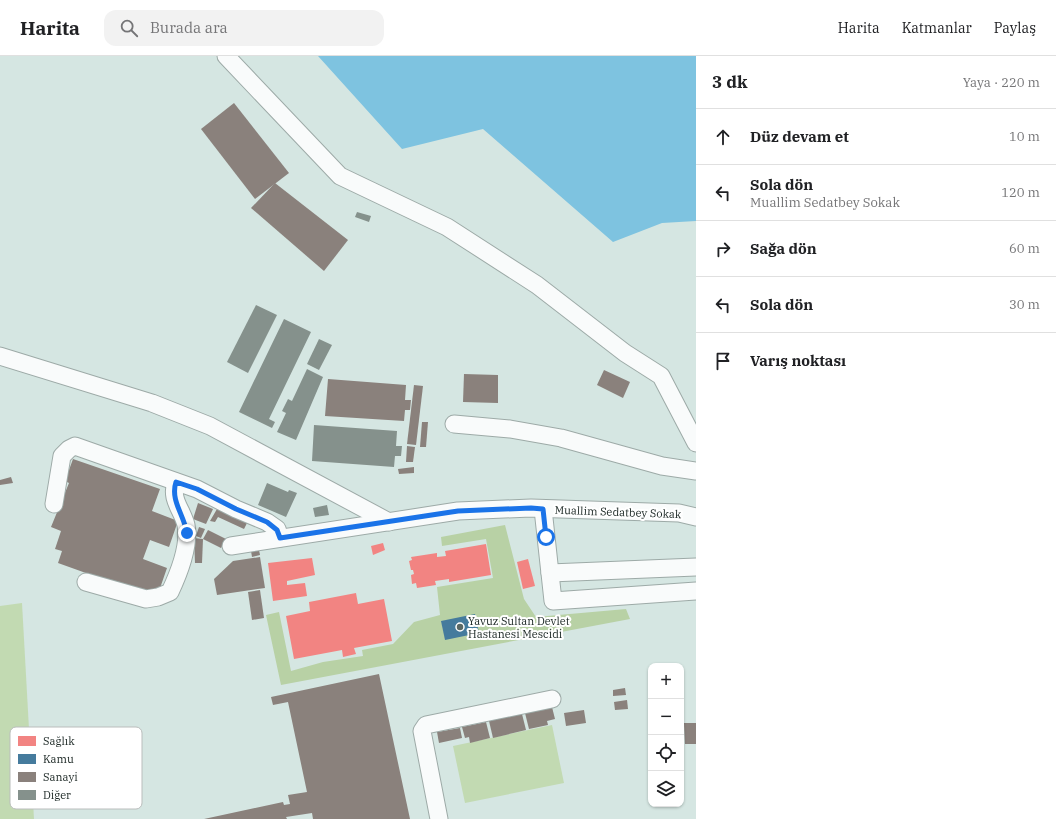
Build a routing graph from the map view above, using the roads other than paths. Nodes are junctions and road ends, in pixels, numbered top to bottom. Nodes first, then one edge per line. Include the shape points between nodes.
1 (226, 56) edge
2 (0, 356) edge
3 (454, 424) dead end
4 (696, 443) edge
5 (696, 470) edge
6 (176, 482) junction
7 (54, 504) dead end
8 (543, 509) junction
9 (696, 517) edge
10 (389, 522) junction
11 (280, 538) junction
12 (231, 546) dead end
13 (696, 567) edge
14 (550, 573) junction
15 (86, 582) dead end
16 (696, 591) edge
17 (552, 699) dead end
18 (439, 819) edge

1 - 4 street via 340,176 447,227 537,285 625,353 661,376
2 - 10 street via 152,403 210,426
3 - 5 street via 510,429 561,438 662,466
6 - 7 street via 75,446 62,456
6 - 11 street via 197,489 267,522 277,530
6 - 15 street via 173,495 183,515 186,537 176,581 170,592 146,599
8 - 9 street, Muallim Sedatbey Sokak via 679,513
8 - 10 street, Muallim Sedatbey Sokak via 458,511
8 - 14 street
10 - 11 street, Muallim Sedatbey Sokak
11 - 12 street, Muallim Sedatbey Sokak
13 - 14 street
14 - 16 street via 553,601
17 - 18 street via 426,725 422,730

